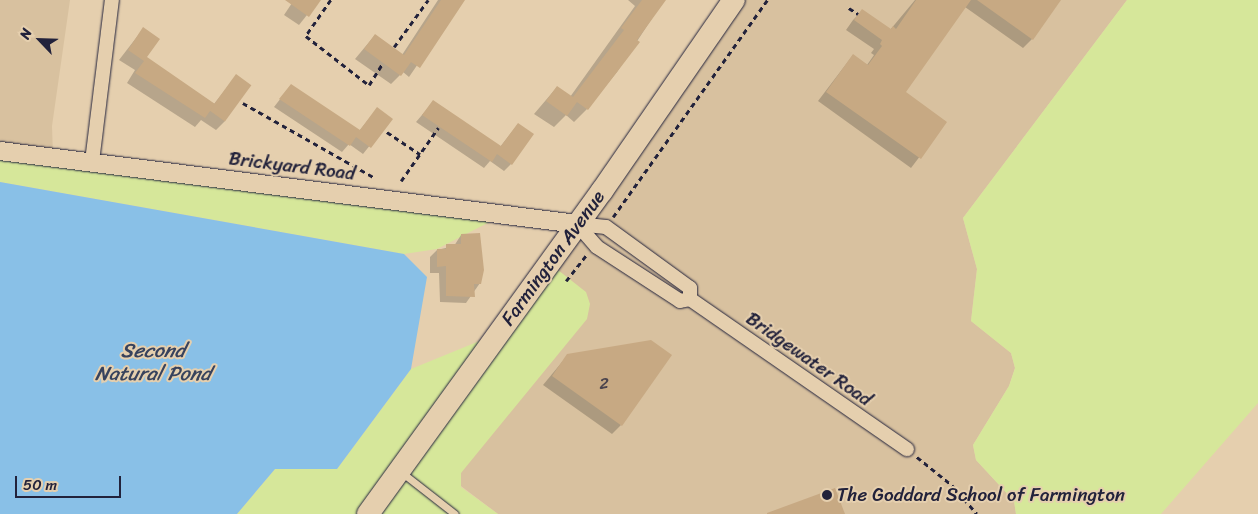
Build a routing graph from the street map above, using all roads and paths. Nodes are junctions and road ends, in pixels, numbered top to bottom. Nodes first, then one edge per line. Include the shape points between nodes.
1 (112, 0) edge
2 (331, 0) edge
3 (428, 0) edge
4 (734, 0) edge
5 (767, 0) edge
6 (849, 8) dead end
7 (858, 14) dead end
8 (394, 47) dead end
9 (383, 63) dead end
10 (243, 102) dead end
11 (438, 128) dead end
12 (387, 132) dead end
13 (0, 151) edge
14 (420, 154) junction
15 (92, 162) junction
16 (375, 178) dead end
17 (401, 181) dead end
18 (614, 216) dead end
19 (578, 224) junction
20 (587, 254) dead end
21 (566, 281) dead end
22 (690, 299) junction
23 (907, 449) joint
24 (399, 471) junction
25 (368, 514) edge
26 (455, 514) edge
27 (977, 514) edge

1 - 15 street
2 - 9 path via 306,36 369,85
3 - 8 path
4 - 19 main road, Farmington Avenue
5 - 18 path
6 - 7 path
10 - 16 path
11 - 14 path
12 - 14 path
13 - 15 street, Brickyard Road
14 - 17 path
15 - 19 street, Brickyard Road
19 - 22 street, Bridgewater Road via 597,247 680,301
19 - 22 street, Bridgewater Road via 606,227 690,288
19 - 24 main road, Farmington Avenue
20 - 21 path
22 - 23 street, Bridgewater Road
23 - 27 path via 952,485
24 - 25 main road, Farmington Avenue
24 - 26 lane

